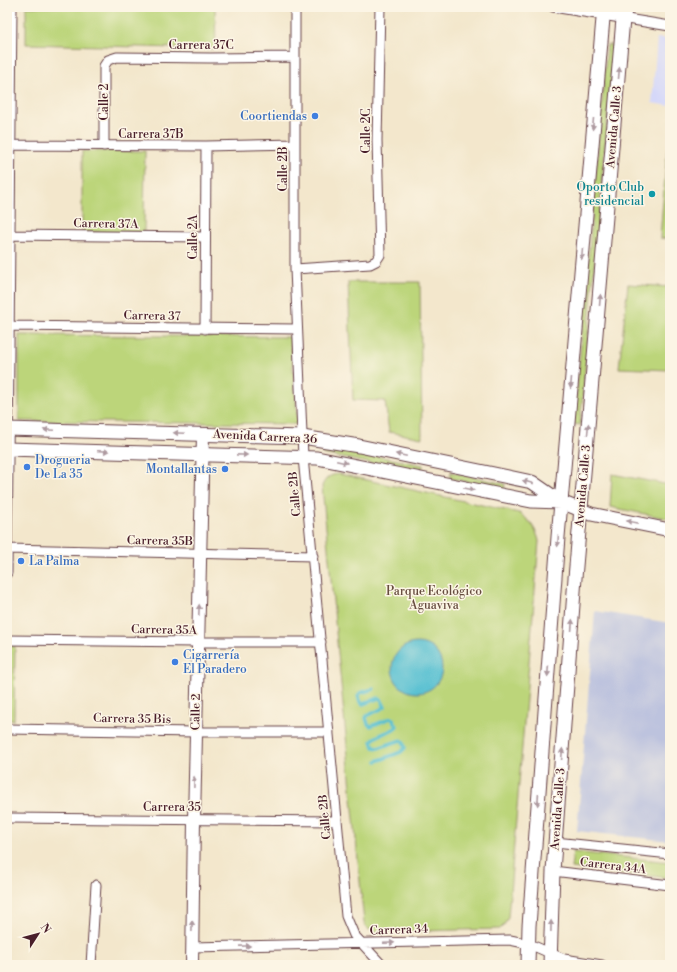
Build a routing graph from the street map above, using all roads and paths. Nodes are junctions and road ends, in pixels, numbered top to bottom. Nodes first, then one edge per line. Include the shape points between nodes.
1 (12, 7) edge
2 (295, 7) edge
3 (380, 7) edge
4 (553, 7) edge
5 (603, 11) edge
6 (625, 13) edge
7 (670, 26) edge
8 (295, 56) junction
9 (108, 60) joint
10 (295, 144) junction
11 (9, 145) edge
12 (104, 146) junction
13 (206, 146) junction
14 (8, 235) edge
15 (206, 237) junction
16 (295, 269) junction
17 (8, 326) edge
18 (205, 329) junction
19 (297, 329) junction
20 (8, 429) edge
21 (203, 434) junction
22 (302, 437) junction
23 (8, 449) edge
24 (203, 454) junction
25 (303, 456) junction
26 (444, 464) junction
27 (442, 483) junction
28 (561, 502) junction
29 (581, 510) junction
30 (670, 530) edge
31 (7, 549) edge
32 (200, 554) junction
33 (313, 556) junction
34 (7, 573) edge
35 (7, 640) edge
36 (198, 642) junction
37 (320, 642) junction
38 (7, 729) edge
39 (196, 732) junction
40 (329, 732) junction
41 (540, 777) junction
42 (560, 779) junction
43 (7, 818) edge
44 (194, 820) junction
45 (338, 821) junction
46 (555, 842) junction
47 (670, 854) edge
48 (553, 871) junction
49 (96, 885) dead end
50 (670, 885) edge
51 (361, 944) junction
52 (528, 944) junction
53 (192, 947) junction
54 (550, 959) edge
55 (91, 965) edge
56 (192, 965) edge
57 (382, 965) edge
58 (528, 965) edge
59 (602, 965) edge

1 - 11 street
2 - 8 street, Calle 2B
3 - 16 street, Calle 2C via 380,254 376,261 370,264
4 - 5 street
5 - 6 street
5 -> 28 main road, Avenida Calle 3
6 - 7 street
29 -> 6 main road, Avenida Calle 3
8 - 9 street, Carrera 37C via 117,56
8 - 10 street, Calle 2B
9 - 12 street, Calle 2 via 104,66
10 - 13 street, Carrera 37B
10 - 16 street, Calle 2B
11 - 12 street, Carrera 37B
11 - 14 street
12 - 13 street, Carrera 37B
13 - 15 street, Calle 2A
14 - 15 street, Carrera 37A
14 - 17 street
15 - 18 street, Calle 2A
16 - 19 street, Calle 2B
17 - 18 street, Carrera 37
17 - 20 street
18 - 19 street, Carrera 37
19 - 22 street, Calle 2B
21 -> 20 main road, Avenida Carrera 36
20 - 23 street
21 - 22 main road, Avenida Carrera 36
21 - 24 street, Calle 2
22 - 25 street, Calle 2B
26 -> 22 main road, Avenida Carrera 36
23 -> 24 main road, Avenida Carrera 36
23 - 31 street
24 -> 25 main road, Avenida Carrera 36
24 - 32 street, Calle 2
25 -> 27 main road, Avenida Carrera 36
25 - 33 street, Calle 2B
26 - 27 main road
28 -> 26 main road, Avenida Carrera 36 via 532,482
27 -> 28 main road, Avenida Carrera 36 via 531,502
28 - 29 main road, Avenida Carrera 36
28 -> 41 main road, Avenida Calle 3
30 -> 29 main road, Avenida Carrera 36
42 -> 29 main road, Avenida Calle 3
31 - 32 street, Carrera 35B
31 - 34 street
32 - 33 street, Carrera 35B
36 -> 32 street, Calle 2
33 - 37 street, Calle 2B
35 - 36 street, Carrera 35A
36 - 37 street, Carrera 35A
36 - 39 street, Calle 2
37 - 40 street, Calle 2B
38 - 39 street, Carrera 35 Bis
39 - 40 street, Carrera 35 Bis
44 -> 39 street, Calle 2
40 - 45 street, Calle 2B
41 - 42 main road
41 -> 52 main road, Avenida Calle 3
42 - 46 main road, Avenida Calle 3
43 - 44 street, Carrera 35
44 - 45 street, Carrera 35
53 -> 44 street, Calle 2
45 - 51 street, Calle 2B via 346,916
46 - 47 street, Carrera 34A
46 - 48 main road, Avenida Calle 3
48 - 50 street, Carrera 34A
54 -> 48 main road, Avenida Calle 3
49 - 55 street
51 -> 52 street, Carrera 34 via 502,940
53 -> 51 street, Carrera 34
51 - 57 street, Calle 2B
52 - 54 street, Carrera 34
52 - 58 main road, Avenida Calle 3
53 - 56 street, Calle 2
54 - 59 street, Carrera 34

